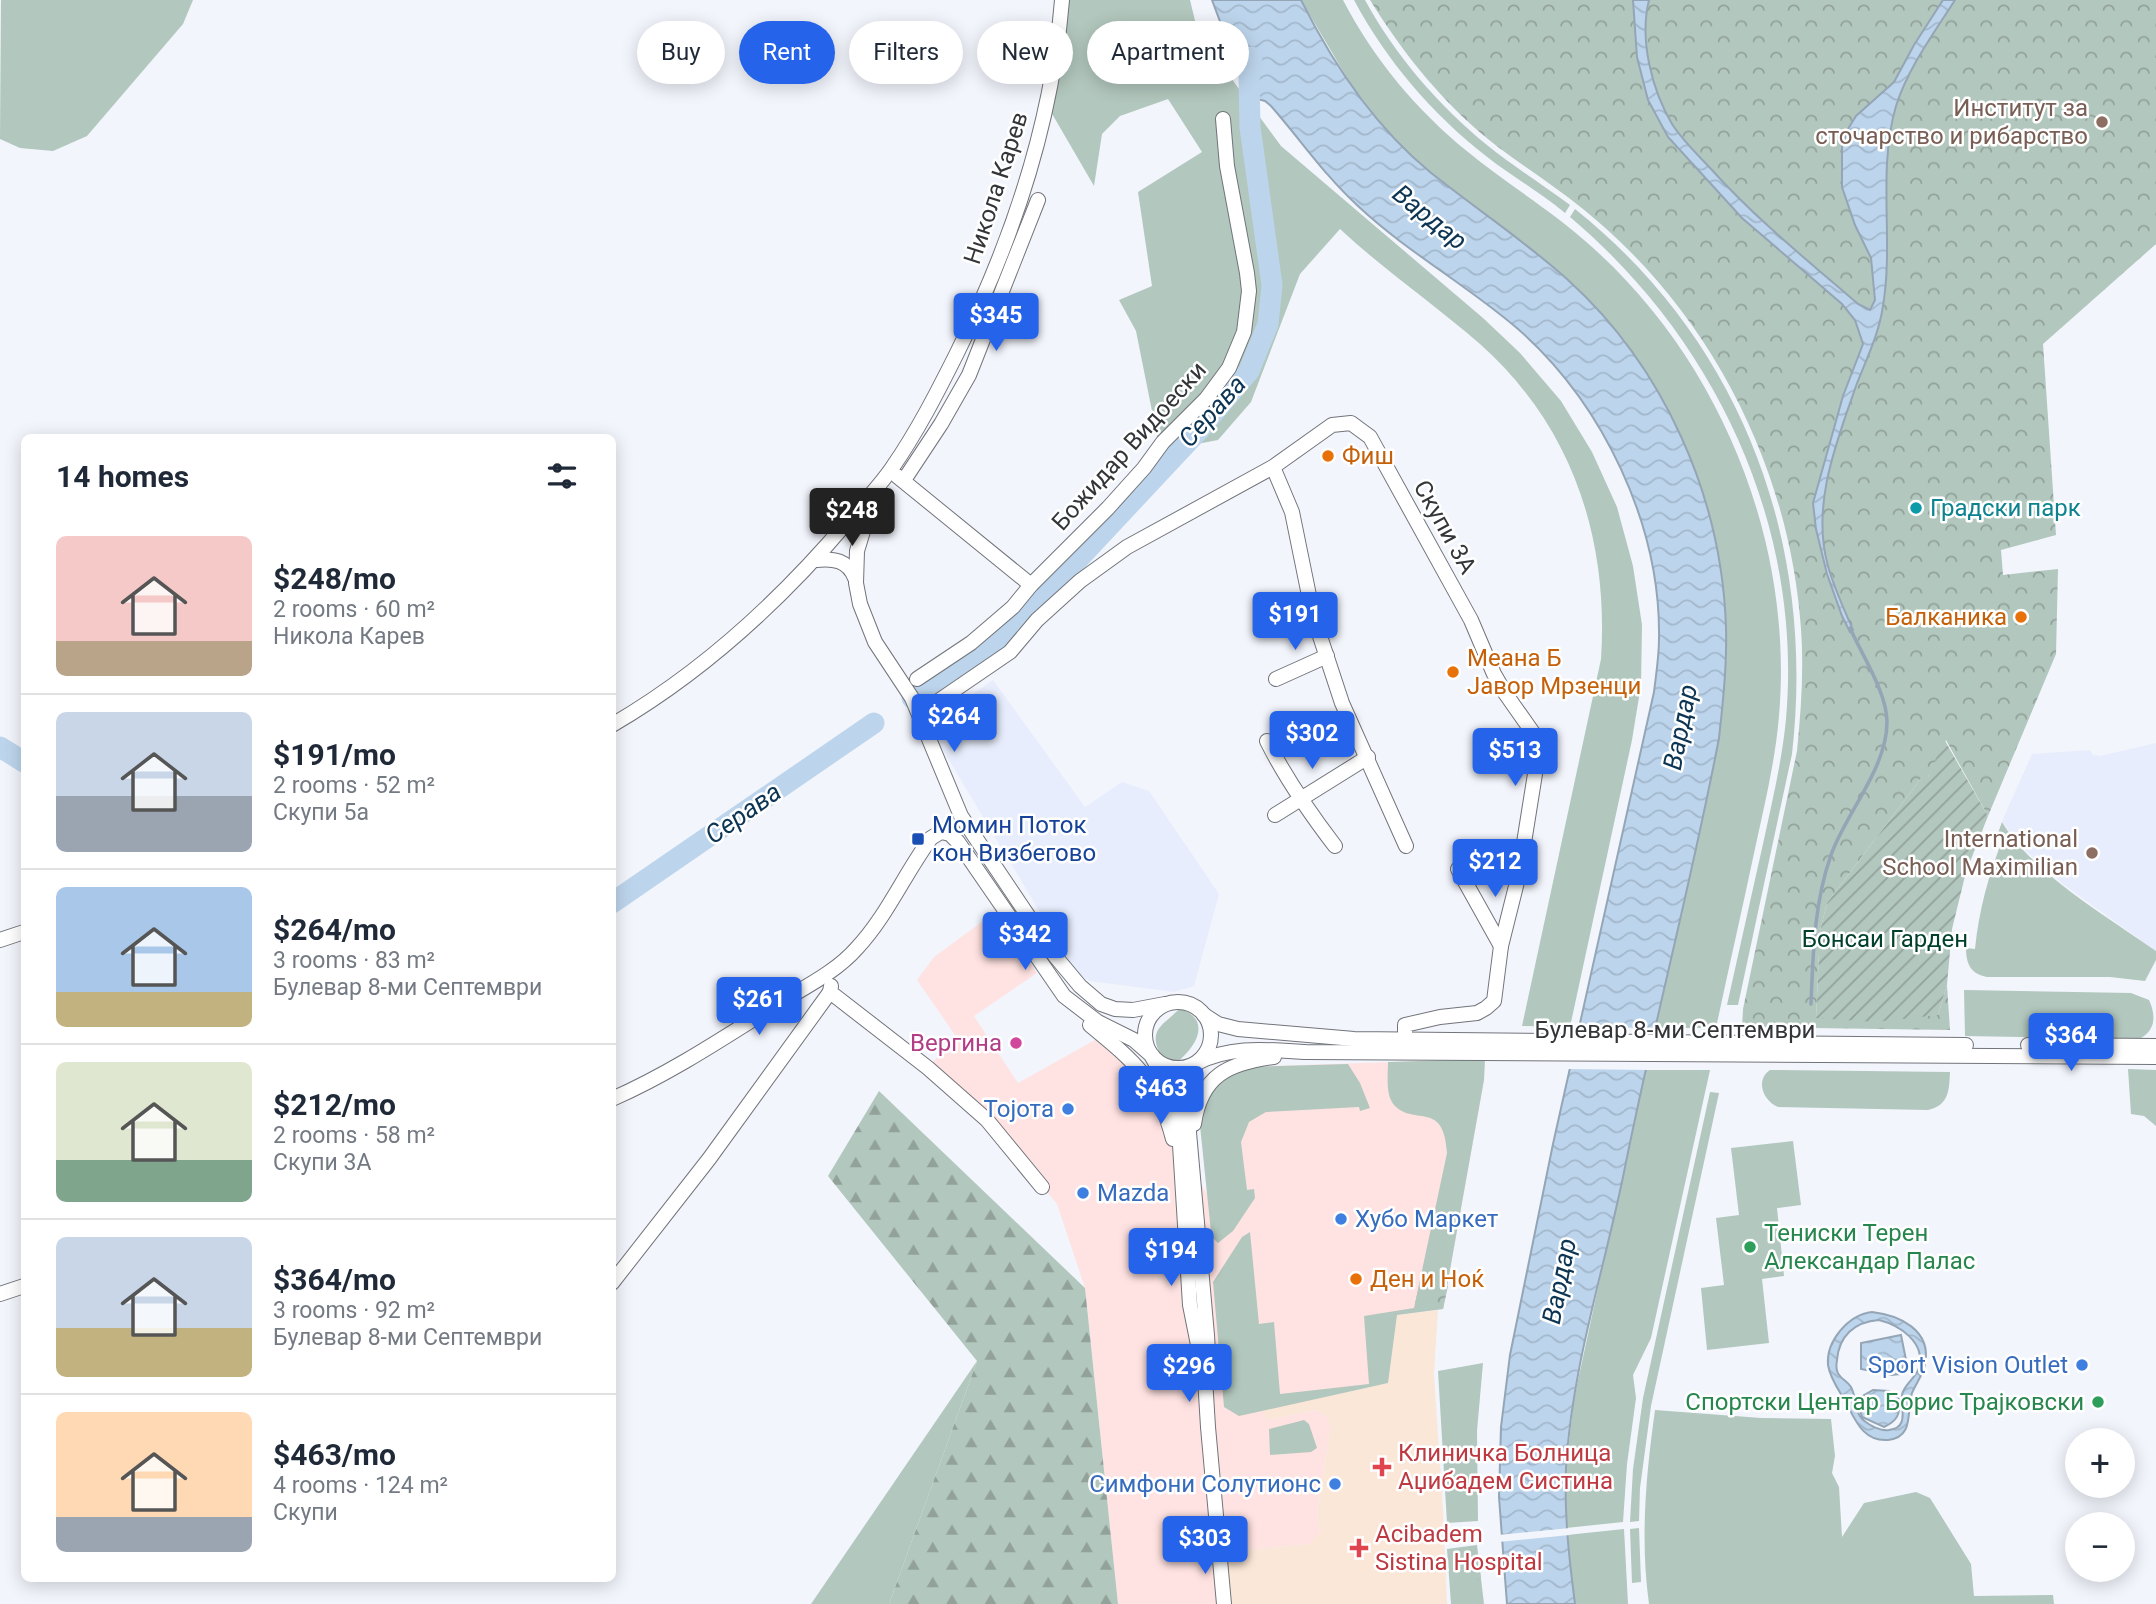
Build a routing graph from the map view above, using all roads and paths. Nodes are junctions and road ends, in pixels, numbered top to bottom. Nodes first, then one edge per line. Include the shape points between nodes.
1 (1062, 0) edge
2 (1223, 119) dead end
3 (1038, 200) dead end
4 (1273, 467) junction
5 (890, 472) junction
6 (904, 480) junction
7 (816, 559) junction
8 (856, 583) junction
9 (1031, 585) junction
10 (1327, 656) junction
11 (917, 679) dead end
12 (1276, 679) dead end
13 (931, 706) dead end
14 (616, 722) edge
15 (1267, 741) dead end
16 (1368, 757) junction
17 (1299, 799) junction
18 (1275, 815) dead end
19 (1335, 846) dead end
20 (1406, 846) dead end
21 (1458, 869) dead end
22 (21, 933) edge
23 (0, 940) edge
24 (1501, 946) junction
25 (836, 967) junction
26 (830, 992) junction
27 (1064, 996) junction
28 (1165, 1004) junction
29 (1204, 1015) junction
30 (1405, 1041) junction
31 (1494, 1046) junction
32 (2156, 1046) edge
33 (1985, 1050) junction
34 (1306, 1052) junction
35 (1151, 1055) junction
36 (2156, 1056) edge
37 (1196, 1063) junction
38 (616, 1097) edge
39 (1192, 1157) junction
40 (1042, 1187) dead end
41 (1183, 1190) junction
42 (616, 1278) edge
43 (21, 1287) edge
44 (0, 1294) edge
45 (1205, 1378) junction
46 (1224, 1604) edge

1 - 5 street, Никола Карев via 1043,120 1016,216 970,326
2 - 9 street, Божидар Видоески via 1249,291 1238,351 1219,385
3 - 6 street via 969,375
4 - 10 street via 1292,512 1313,615
4 - 13 street, Скупи 3А via 1101,564 1037,620 1010,652
4 - 24 street, Скупи 3А via 1332,425 1351,423 1370,437 1471,620 1505,694 1536,737 1539,749 1521,861
5 - 6 street
5 - 7 street, Никола Карев
5 - 8 street via 858,544
6 - 9 street
7 - 8 street via 847,565
7 - 14 street, Никола Карев via 733,638 674,685
8 - 28 street via 872,637 901,680 961,816 1055,956 1101,1004 1133,1010
9 - 11 street, Божидар Видоески via 992,628
10 - 12 street
10 - 16 street via 1342,703
15 - 17 street
16 - 17 street
16 - 20 street
17 - 18 street
17 - 19 street
21 - 24 street
22 - 23 street
24 - 30 street, Скупи 3А via 1494,1000 1486,1008 1405,1025
25 - 26 street
25 - 27 street via 872,931 931,838 946,832 958,842
25 - 38 street via 700,1053
26 - 40 street via 987,1121
26 - 42 street
27 - 35 street
27 - 41 street via 1152,1085 1168,1121
28 - 29 street via 1186,1002
28 - 35 street via 1147,1027
29 - 30 street, Булевар 8-ми Септември via 1238,1029
29 - 37 street via 1210,1039
30 - 31 street, Булевар 8-ми Септември
31 - 33 street, Булевар 8-ми Септември
31 - 34 street, Булевар 8-ми Септември
32 - 33 street, Булевар 8-ми Септември
33 - 36 street, Булевар 8-ми Септември
34 - 37 street, Булевар 8-ми Септември via 1234,1051
34 - 39 street via 1248,1061 1215,1078 1198,1103
35 - 37 street via 1175,1070
35 - 41 street via 1174,1098
37 - 39 street via 1187,1091
39 - 45 street via 1207,1335
41 - 45 street via 1190,1305
43 - 44 street
45 - 46 street

